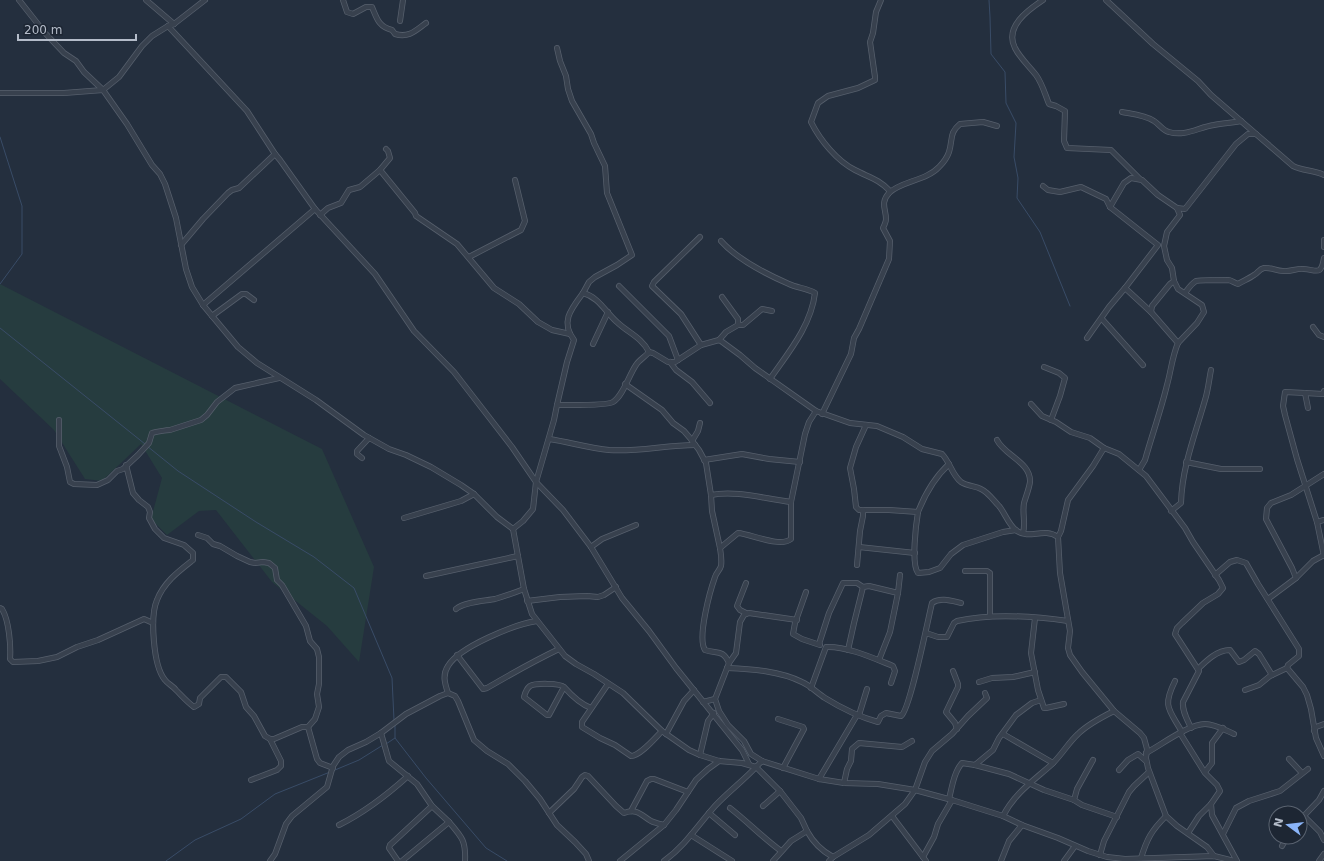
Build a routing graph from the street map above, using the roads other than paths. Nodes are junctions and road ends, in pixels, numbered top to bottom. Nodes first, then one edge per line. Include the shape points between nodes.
1 (19, 0) edge
2 (146, 0) edge
3 (205, 0) edge
4 (343, 0) edge
5 (402, 0) edge
6 (881, 0) edge
7 (1043, 0) edge
8 (1106, 0) edge
9 (400, 21) dead end
10 (174, 24) junction
11 (426, 24) dead end
12 (168, 26) junction
13 (558, 48) dead end
14 (103, 90) junction
15 (0, 93) edge
16 (1122, 112) dead end
17 (1241, 121) junction
18 (997, 126) dead end
19 (1256, 134) junction
20 (386, 149) dead end
21 (275, 154) junction
22 (380, 170) junction
23 (1324, 176) edge
24 (515, 180) dead end
25 (1142, 180) junction
26 (1043, 186) dead end
27 (889, 193) junction
28 (1110, 207) junction
29 (1177, 208) junction
30 (316, 209) junction
31 (320, 215) junction
32 (1167, 232) junction
33 (700, 237) dead end
34 (1324, 240) edge
35 (721, 241) dead end
36 (180, 245) junction
37 (1158, 245) junction
38 (1324, 247) edge
39 (468, 257) junction
40 (1324, 258) edge
41 (1174, 281) junction
42 (619, 286) dead end
43 (1125, 288) junction
44 (583, 293) junction
45 (1184, 293) junction
46 (722, 297) dead end
47 (254, 300) dead end
48 (203, 305) junction
49 (772, 311) dead end
50 (608, 312) junction
51 (1151, 312) junction
52 (212, 316) junction
53 (1102, 319) junction
54 (738, 325) junction
55 (1313, 327) dead end
56 (570, 334) junction
57 (1324, 337) edge
58 (1087, 338) dead end
59 (719, 340) junction
60 (1178, 343) junction
61 (593, 344) dead end
62 (702, 345) junction
63 (649, 352) junction
64 (678, 360) junction
65 (670, 362) junction
66 (1143, 365) dead end
67 (1044, 367) dead end
68 (1211, 370) dead end
69 (279, 378) junction
70 (770, 380) junction
71 (625, 384) junction
72 (1324, 391) edge
73 (1305, 393) junction
74 (710, 403) dead end
75 (1031, 404) dead end
76 (557, 405) junction
77 (1308, 408) dead end
78 (816, 411) junction
79 (822, 414) junction
80 (59, 420) dead end
81 (1051, 420) junction
82 (700, 423) dead end
83 (866, 425) junction
84 (369, 438) junction
85 (549, 439) junction
86 (997, 440) dead end
87 (692, 441) junction
88 (695, 445) junction
89 (1104, 448) junction
90 (362, 458) dead end
91 (704, 460) junction
92 (800, 462) junction
93 (1186, 462) junction
94 (949, 464) junction
95 (126, 465) junction
96 (1260, 469) dead end
97 (1139, 470) junction
98 (1324, 474) edge
99 (536, 482) junction
100 (1305, 486) junction
101 (474, 494) junction
102 (711, 495) junction
103 (791, 502) junction
104 (863, 510) junction
105 (1172, 511) junction
106 (918, 512) junction
107 (404, 518) dead end
108 (1324, 520) edge
109 (1318, 522) junction
110 (636, 525) dead end
111 (512, 529) junction
112 (1016, 530) junction
113 (1023, 533) junction
114 (198, 535) dead end
115 (1058, 537) junction
116 (591, 547) junction
117 (859, 547) junction
118 (720, 548) junction
119 (915, 552) junction
120 (1324, 555) edge
121 (518, 556) junction
122 (857, 565) dead end
123 (965, 571) dead end
124 (900, 575) dead end
125 (1215, 575) junction
126 (426, 576) dead end
127 (1296, 578) junction
128 (746, 584) dead end
129 (616, 587) junction
130 (863, 587) junction
131 (524, 589) junction
132 (806, 592) dead end
133 (898, 593) junction
134 (1268, 599) junction
135 (527, 601) junction
136 (961, 603) dead end
137 (0, 608) edge
138 (456, 609) dead end
139 (746, 613) junction
140 (990, 616) junction
141 (1035, 618) junction
142 (797, 620) junction
143 (537, 621) junction
144 (1068, 621) junction
145 (154, 623) junction
146 (926, 633) junction
147 (819, 644) junction
148 (826, 647) junction
149 (559, 649) junction
150 (848, 650) junction
151 (457, 655) junction
152 (878, 660) junction
153 (728, 666) junction
154 (1287, 668) junction
155 (1198, 669) junction
156 (953, 672) dead end
157 (1035, 672) junction
158 (1272, 675) junction
159 (1175, 681) dead end
160 (979, 682) dead end
161 (891, 683) dead end
162 (608, 684) junction
163 (564, 687) junction
164 (811, 688) junction
165 (867, 689) dead end
166 (694, 690) junction
167 (1245, 690) dead end
168 (448, 693) junction
169 (985, 693) dead end
170 (715, 699) junction
171 (1041, 700) junction
172 (703, 702) junction
173 (1064, 704) dead end
174 (591, 708) junction
175 (719, 711) junction
176 (1114, 711) junction
177 (713, 714) junction
178 (858, 715) junction
179 (778, 719) dead end
180 (1324, 724) edge
181 (308, 727) junction
182 (958, 728) junction
183 (1191, 728) junction
184 (1223, 728) junction
185 (1314, 731) junction
186 (664, 732) junction
187 (381, 733) junction
188 (1181, 733) junction
189 (1003, 734) junction
190 (1234, 734) dead end
191 (270, 739) junction
192 (912, 741) dead end
193 (1146, 753) junction
194 (700, 755) junction
195 (1324, 756) edge
196 (1289, 759) dead end
197 (1093, 760) dead end
198 (719, 761) junction
199 (762, 761) junction
200 (1146, 762) junction
201 (1053, 763) junction
202 (749, 764) junction
203 (975, 765) junction
204 (756, 767) junction
205 (332, 768) junction
206 (783, 768) junction
207 (1308, 769) dead end
208 (1119, 770) dead end
209 (1149, 772) junction
210 (1205, 772) junction
211 (1302, 773) junction
212 (408, 776) junction
213 (819, 779) junction
214 (251, 780) dead end
215 (844, 783) junction
216 (1030, 784) junction
217 (915, 790) junction
218 (780, 791) junction
219 (1324, 791) edge
220 (688, 792) junction
221 (950, 799) junction
222 (1074, 800) junction
223 (1211, 804) junction
224 (432, 806) junction
225 (763, 806) dead end
226 (730, 808) dead end
227 (631, 811) junction
228 (549, 813) junction
229 (708, 813) junction
230 (1308, 813) edge
231 (892, 816) junction
232 (1003, 816) junction
233 (1166, 816) junction
234 (1117, 817) junction
235 (1308, 819) edge
236 (449, 822) junction
237 (339, 825) dead end
238 (664, 825) junction
239 (1022, 825) junction
240 (807, 831) junction
241 (1188, 832) junction
242 (1222, 834) junction
243 (691, 835) junction
244 (734, 835) dead end
245 (1324, 840) edge
246 (1075, 846) junction
247 (781, 852) junction
248 (1324, 854) edge
249 (1100, 855) junction
250 (1214, 856) junction
251 (1141, 858) junction
252 (925, 859) edge
253 (1106, 859) edge
254 (830, 860) edge
255 (1227, 860) edge
256 (270, 861) edge
257 (400, 861) edge
258 (465, 861) edge
259 (589, 861) edge
260 (620, 861) edge
261 (665, 861) edge
262 (732, 861) edge
263 (773, 861) edge
264 (1001, 861) edge
265 (1064, 861) edge
266 (1237, 861) edge
267 (1319, 861) edge

1 - 14 street via 57,45
2 - 10 street
3 - 10 street
4 - 11 street via 347,12 353,14 366,7 372,7 380,24 395,34 412,34
5 - 9 street
6 - 27 street via 870,42 875,80 858,88 828,96 818,103 810,122 834,155 855,171 883,183 890,190
7 - 25 street via 1021,17 1014,27 1012,39 1015,48 1037,77 1049,104 1065,111 1064,141 1067,148 1111,150
8 - 17 street
10 - 12 street
12 - 14 street via 152,36 119,77
12 - 21 street via 247,111
13 - 44 street via 572,101 591,134 605,166 608,193 632,255 595,276
14 - 15 street
14 - 36 street via 128,124 165,184 176,218
16 - 17 street via 1149,118 1168,132 1187,133 1214,124
17 - 19 street
18 - 27 street via 983,122 960,124 952,132 949,151 937,168
19 - 23 street via 1293,166
19 - 29 street via 1248,134 1236,144 1185,209
20 - 22 street via 390,158
21 - 30 street
21 - 36 street via 240,188 228,193
22 - 31 street via 360,187 349,190 341,203 328,208
22 - 39 street via 416,216 457,244
24 - 39 street via 525,221 521,230
25 - 28 street via 1131,178 1124,183
25 - 29 street
26 - 28 street via 1048,190 1060,192 1081,187 1106,199
27 - 79 street via 883,204 886,219 884,228 890,240 889,259 854,338 851,354
28 - 37 street
29 - 32 street via 1180,215
30 - 31 street
30 - 48 street
31 - 99 street via 375,274 414,332 454,372
32 - 37 street
32 - 41 street via 1164,246
33 - 62 street via 652,286 681,314
34 - 38 street
35 - 70 street via 741,258 790,284 815,293 799,338
36 - 48 street via 188,278
37 - 43 street
39 - 56 street via 494,288 519,304 538,322 552,330
40 - 45 street via 1323,266 1314,271 1304,268 1287,272 1260,269 1238,284 1229,280 1196,281
41 - 45 street via 1178,289
41 - 51 street via 1152,306
42 - 64 street via 669,336
43 - 51 street
43 - 53 street
44 - 50 street
44 - 56 street via 571,309 567,320
45 - 60 street via 1202,305 1204,312
46 - 54 street via 738,319
47 - 52 street via 247,294 242,294
48 - 52 street
49 - 54 street via 762,309 743,325
50 - 61 street
50 - 63 street via 638,338
51 - 60 street
52 - 69 street via 238,347 257,364
53 - 58 street
53 - 66 street
54 - 59 street
55 - 57 street
56 - 76 street via 574,340
59 - 62 street
59 - 70 street
60 - 97 street via 1146,460
62 - 64 street
63 - 65 street
63 - 71 street via 636,363
64 - 65 street
65 - 74 street
67 - 81 street via 1065,378
68 - 93 street via 1205,402
69 - 84 street via 316,400
69 - 95 street via 235,388 217,402 201,420 152,433 149,443
70 - 78 street
71 - 76 street via 613,402 607,404
71 - 87 street via 662,410
72 - 73 street via 1323,394
73 - 77 street
73 - 100 street via 1285,392 1283,406
75 - 81 street via 1042,416
76 - 85 street
78 - 79 street
78 - 92 street via 805,434
79 - 83 street
80 - 95 street via 59,446 70,482 97,484 108,480
81 - 89 street via 1071,432 1090,438
82 - 87 street
83 - 94 street via 877,426 903,437 922,449 939,452
83 - 104 street via 850,468 856,507
84 - 90 street via 357,451
84 - 101 street via 431,467
85 - 88 street via 608,450
85 - 99 street
86 - 113 street via 1030,474 1024,503
87 - 88 street
88 - 91 street
89 - 97 street via 1119,454
89 - 115 street via 1068,500
91 - 92 street via 742,454
91 - 102 street
92 - 103 street
93 - 96 street via 1221,469
93 - 105 street via 1181,503
94 - 106 street via 937,476
94 - 112 street via 961,482 983,490 1000,507
95 - 145 street via 133,493 148,507 149,518 155,529 164,538 184,545 193,553 193,560 172,576 157,599
97 - 105 street
98 - 100 street
99 - 111 street via 533,509
99 - 116 street via 563,510
100 - 109 street
100 - 127 street via 1271,503 1267,508 1266,519
101 - 107 street via 461,501
101 - 111 street
102 - 103 street via 749,495
102 - 118 street
103 - 118 street via 792,535 789,541 771,541 738,533
104 - 106 street
104 - 117 street
105 - 125 street
106 - 119 street
108 - 109 street
109 - 120 street
110 - 116 street via 602,539
111 - 121 street
112 - 113 street
112 - 119 street via 963,545 951,554 940,568 929,572 917,572
113 - 115 street via 1046,532
114 - 181 street via 237,556 255,563 269,563 275,568 278,580 306,626 310,642 317,649 319,657 319,707 315,719
115 - 144 street via 1060,573
116 - 129 street
117 - 119 street
117 - 122 street
118 - 153 street via 721,565 710,591 702,641 705,650 725,655
120 - 127 street via 1313,561
121 - 126 street
121 - 131 street
123 - 140 street via 990,573
124 - 133 street
125 - 134 street via 1230,562 1242,560
125 - 155 street via 1223,588 1182,622 1175,634
127 - 134 street
128 - 139 street via 737,606
129 - 135 street via 598,597 560,597
129 - 166 street
130 - 133 street
130 - 147 street via 857,583 843,583 829,613
130 - 150 street
131 - 135 street
131 - 138 street via 507,596 462,605
132 - 142 street
133 - 152 street via 890,632
134 - 154 street via 1299,649 1299,656
135 - 143 street
136 - 146 street via 934,601
137 - 145 street via 4,613 10,659 13,662 57,657 144,619
139 - 142 street
139 - 153 street via 740,622 736,652
140 - 141 street
140 - 146 street via 956,621 947,637
141 - 144 street
141 - 157 street via 1031,653
142 - 147 street via 794,636
143 - 149 street
143 - 151 street via 498,634
144 - 176 street via 1070,655
145 - 191 street via 156,655 164,680 194,707 220,677 226,677 241,692 246,707 265,736
146 - 178 street via 904,715 886,713 878,722
147 - 148 street
148 - 150 street
148 - 164 street
149 - 151 street via 483,689
149 - 162 street via 576,664
150 - 152 street
151 - 168 street via 447,667 444,676
152 - 161 street via 895,669
153 - 164 street via 782,675
153 - 170 street
154 - 158 street
154 - 185 street via 1308,695
155 - 158 street via 1212,656 1225,650 1230,650 1239,662 1255,651
155 - 183 street via 1197,677 1183,702 1184,713
156 - 182 street via 958,687 946,712
157 - 160 street
157 - 171 street
158 - 167 street via 1259,685
159 - 188 street via 1167,700
162 - 174 street
162 - 186 street via 623,693
163 - 163 street via 547,716 524,697 532,685 560,684
163 - 174 street via 583,705
164 - 178 street via 824,698
165 - 178 street
166 - 172 street
166 - 186 street
168 - 187 street via 406,714
168 - 228 street via 455,696 458,701 474,740 508,764 540,799
169 - 182 street via 986,700
170 - 172 street
170 - 175 street
171 - 173 street via 1044,708
171 - 189 street via 1032,703 1016,715
172 - 177 street
174 - 186 street via 582,722 582,727 631,756
175 - 177 street
175 - 199 street via 728,725 744,741 751,754
176 - 193 street via 1140,733 1146,744
176 - 201 street via 1078,733
177 - 194 street via 708,721
177 - 202 street via 742,750
178 - 213 street
179 - 206 street via 804,729
180 - 185 street via 1316,727
181 - 191 street
181 - 205 street via 317,759
182 - 217 street via 927,757
183 - 184 street via 1205,724
183 - 188 street
184 - 190 street
184 - 210 street via 1212,743 1212,763
185 - 195 street
186 - 194 street
187 - 205 street via 348,750 339,757
187 - 212 street via 389,761
188 - 193 street
188 - 210 street
189 - 201 street
189 - 203 street via 993,750
191 - 214 street via 282,766
192 - 215 street via 902,747 856,744 852,749
193 - 200 street
194 - 198 street
196 - 211 street
197 - 222 street via 1077,789
198 - 202 street
198 - 220 street via 696,780
199 - 204 street
199 - 206 street
200 - 208 street via 1138,754
200 - 209 street
201 - 216 street
202 - 204 street
203 - 216 street via 1009,774
203 - 221 street via 960,765
204 - 218 street
204 - 229 street
205 - 256 street via 327,787 286,824 278,848
206 - 213 street
207 - 211 street
209 - 233 street
209 - 234 street via 1134,786
210 - 223 street via 1220,791
211 - 242 street via 1280,790 1236,808
212 - 224 street via 417,784
212 - 237 street via 384,798
213 - 215 street
215 - 217 street via 878,784
216 - 222 street
216 - 232 street via 1015,797
217 - 221 street
217 - 231 street
218 - 225 street
218 - 240 street via 801,818
219 - 230 street
220 - 227 street via 650,779
220 - 238 street
221 - 232 street
221 - 252 street
222 - 234 street
223 - 241 street
223 - 242 street via 1212,815
224 - 236 street
224 - 257 street via 390,845 389,848
226 - 247 street
227 - 228 street via 624,813 585,775
227 - 238 street
228 - 259 street via 586,854
229 - 243 street
229 - 244 street
231 - 252 street
231 - 254 street via 869,835
232 - 239 street
233 - 241 street
233 - 251 street via 1154,828
234 - 249 street via 1104,841
235 - 245 street
236 - 257 street
236 - 258 street via 464,843
238 - 260 street
239 - 246 street
239 - 264 street via 1009,841
240 - 247 street via 791,841
240 - 254 street
241 - 250 street
242 - 266 street
243 - 261 street
243 - 262 street
246 - 249 street
246 - 265 street
247 - 263 street
248 - 267 street
249 - 253 street
250 - 251 street
250 - 255 street
251 - 253 street

